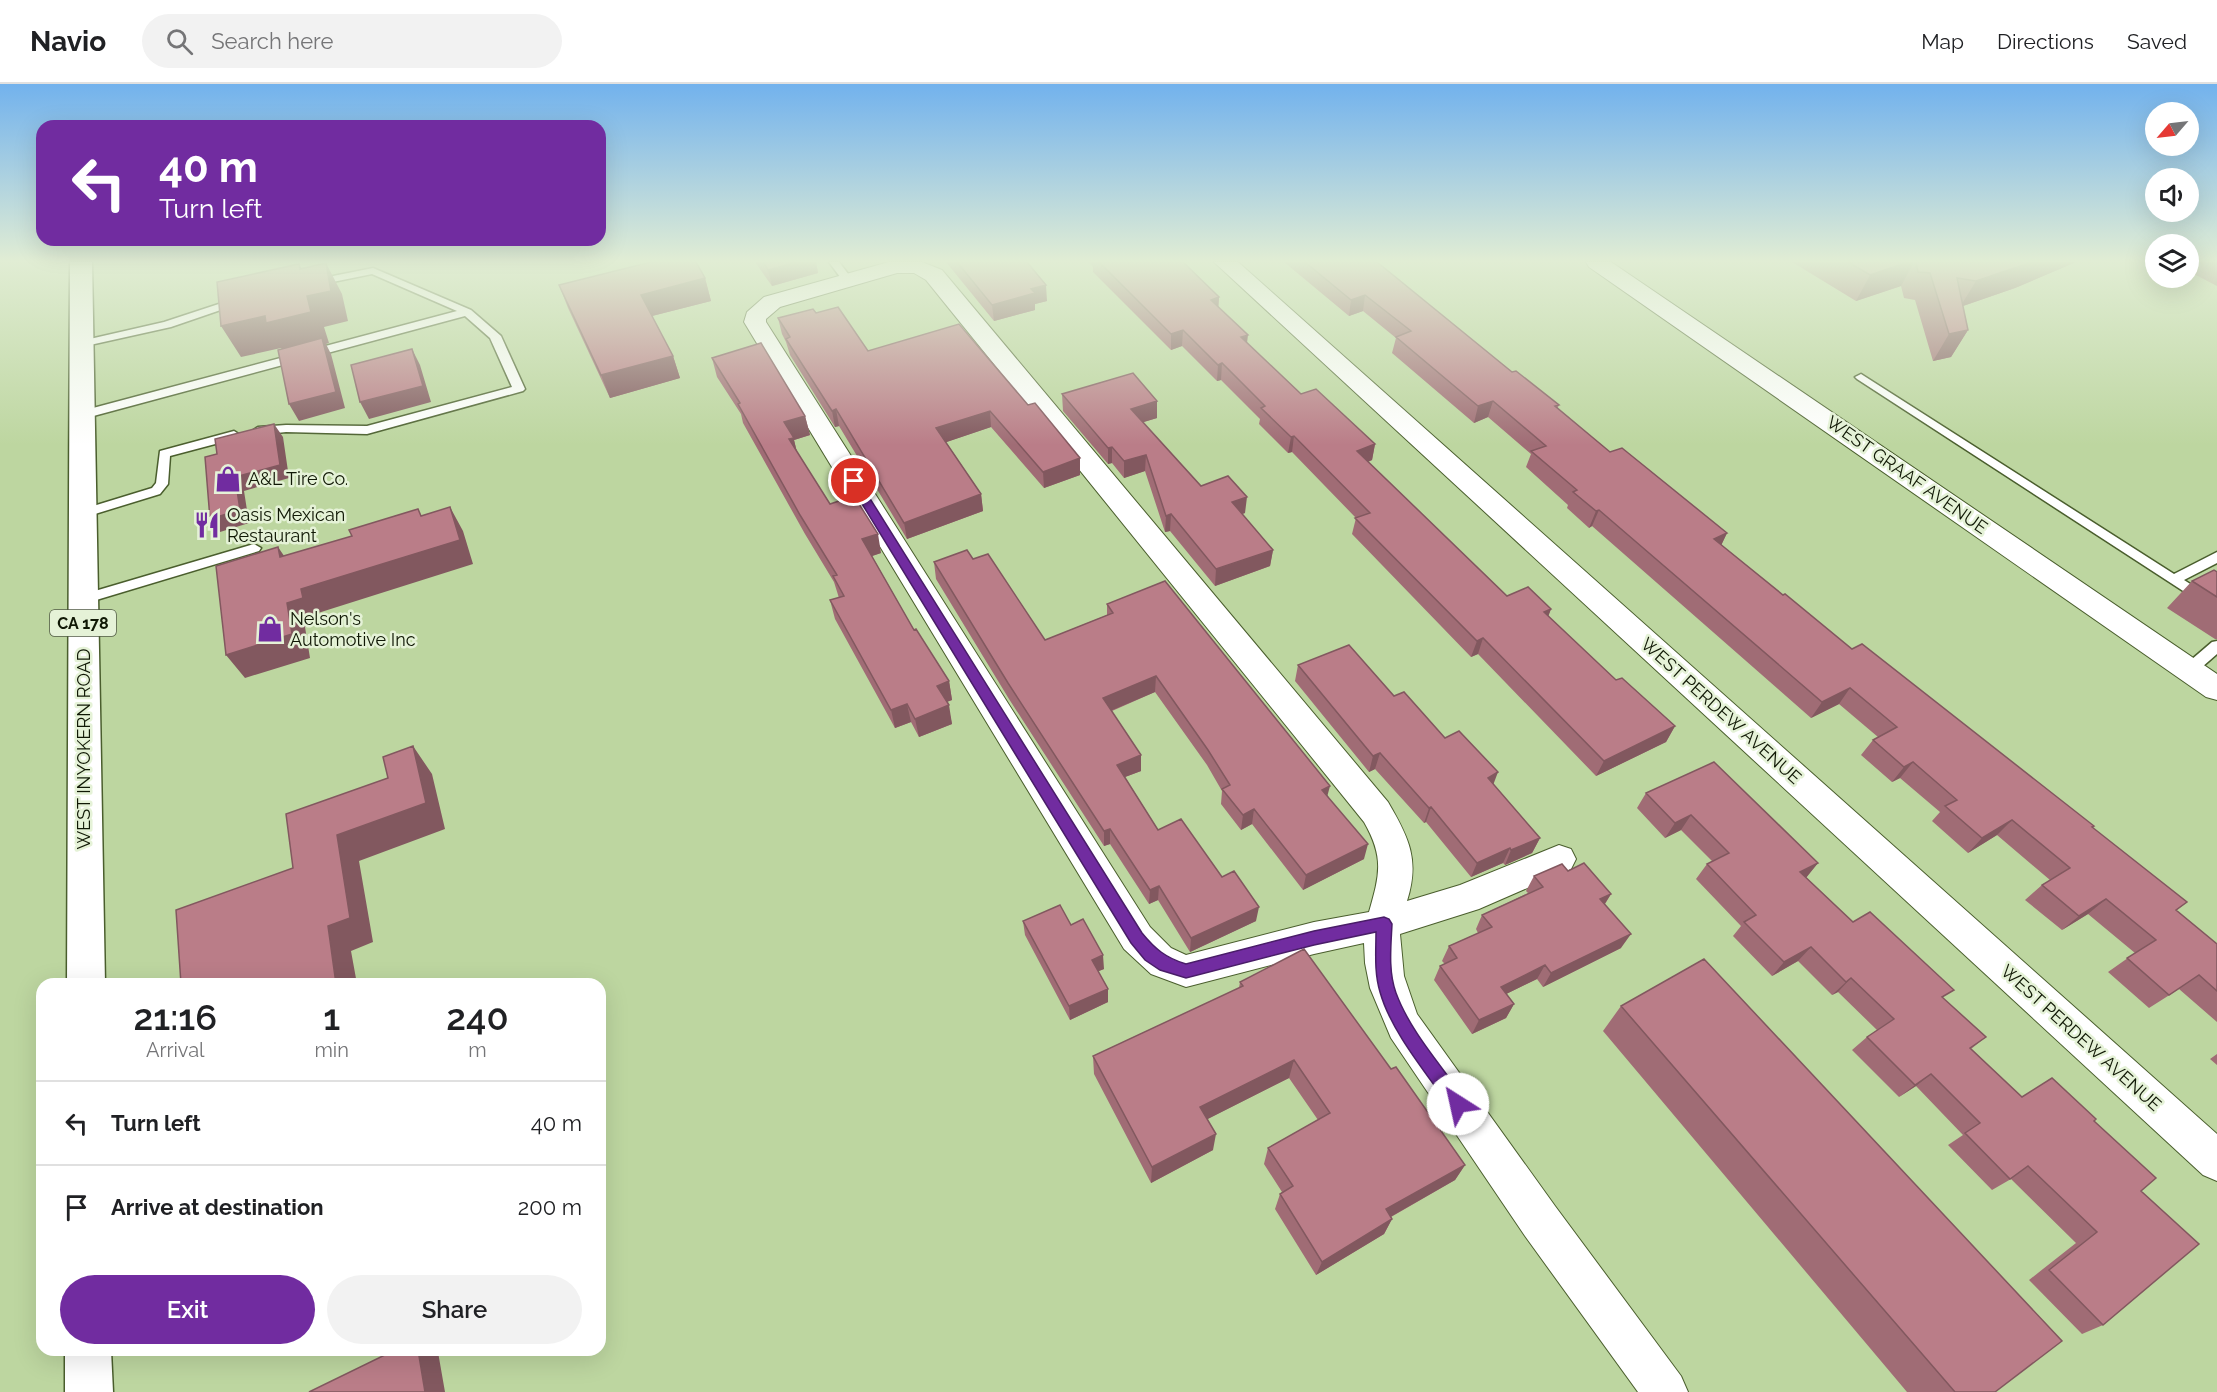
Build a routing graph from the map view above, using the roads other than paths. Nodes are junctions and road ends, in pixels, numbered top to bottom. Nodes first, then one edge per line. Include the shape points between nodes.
1 (81, 323) edge
2 (173, 323) edge
3 (426, 323) edge
4 (480, 323) edge
5 (756, 323) edge
6 (974, 323) edge
7 (1292, 323) edge
8 (1686, 323) edge
9 (81, 344) junction
10 (1861, 377) dead end
11 (82, 415) junction
12 (82, 514) junction
13 (254, 548) dead end
14 (2217, 557) edge
15 (2173, 580) junction
16 (83, 599) junction
17 (2217, 608) edge
18 (2217, 646) edge
19 (2189, 670) junction
20 (2217, 689) edge
21 (1559, 859) dead end
22 (1384, 924) junction
23 (86, 978) edge
24 (2217, 1161) edge
25 (88, 1356) edge
26 (89, 1392) edge
27 (1665, 1392) edge

1 - 9 main road, WEST INYOKERN ROAD / CA 178
2 - 9 lane
3 - 11 lane
4 - 12 lane via 495,336 519,389 366,430 279,427 174,450 164,454 162,484 156,490
5 - 22 street via 1144,946 1166,965 1186,971
6 - 22 street via 1376,812 1390,834 1397,868
7 - 24 street, WEST PERDEW AVENUE
8 - 19 street, WEST GRAAF AVENUE
9 - 11 main road, WEST INYOKERN ROAD / CA 178
10 - 15 lane
11 - 12 main road, WEST INYOKERN ROAD / CA 178
12 - 16 main road, WEST INYOKERN ROAD / CA 178
13 - 16 lane
14 - 15 lane
15 - 17 lane
16 - 23 main road, WEST INYOKERN ROAD / CA 178
18 - 19 lane
19 - 20 street, WEST GRAAF AVENUE
21 - 22 street via 1467,898
22 - 27 street via 1383,966 1388,993 1404,1026
25 - 26 main road

